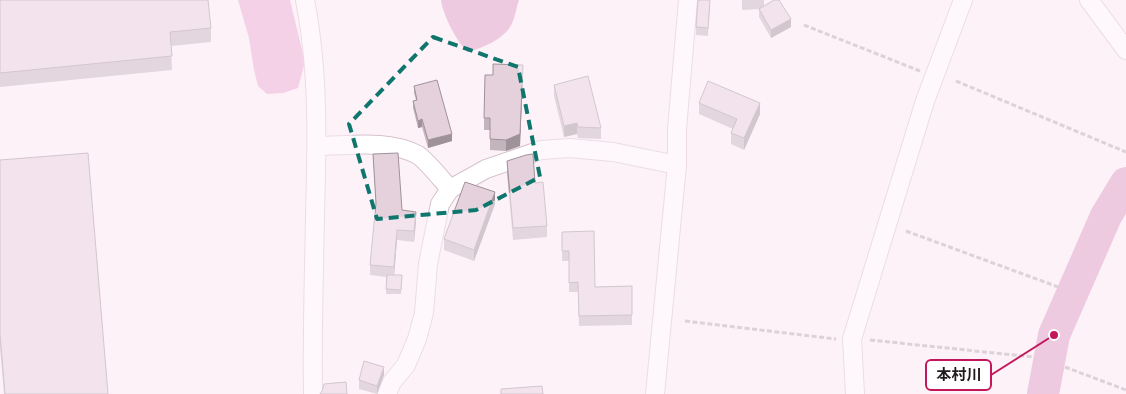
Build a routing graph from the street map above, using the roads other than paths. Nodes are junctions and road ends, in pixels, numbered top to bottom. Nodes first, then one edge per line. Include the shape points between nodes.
1 (306, 0) edge
2 (688, 0) edge
3 (963, 0) edge
4 (1089, 0) edge
5 (1126, 50) edge
6 (317, 146) junction
7 (677, 165) junction
8 (450, 189) junction
9 (312, 394) edge
10 (386, 394) edge
11 (655, 394) edge
12 (855, 394) edge

1 - 6 street via 316,73
2 - 7 street
3 - 12 street via 925,101 852,339
4 - 5 street
6 - 8 street via 360,144 398,148 419,156
6 - 9 street
7 - 8 street via 613,152 570,148 541,150 486,169
7 - 11 street
8 - 10 street via 440,204 428,264 424,313 417,339 406,364

